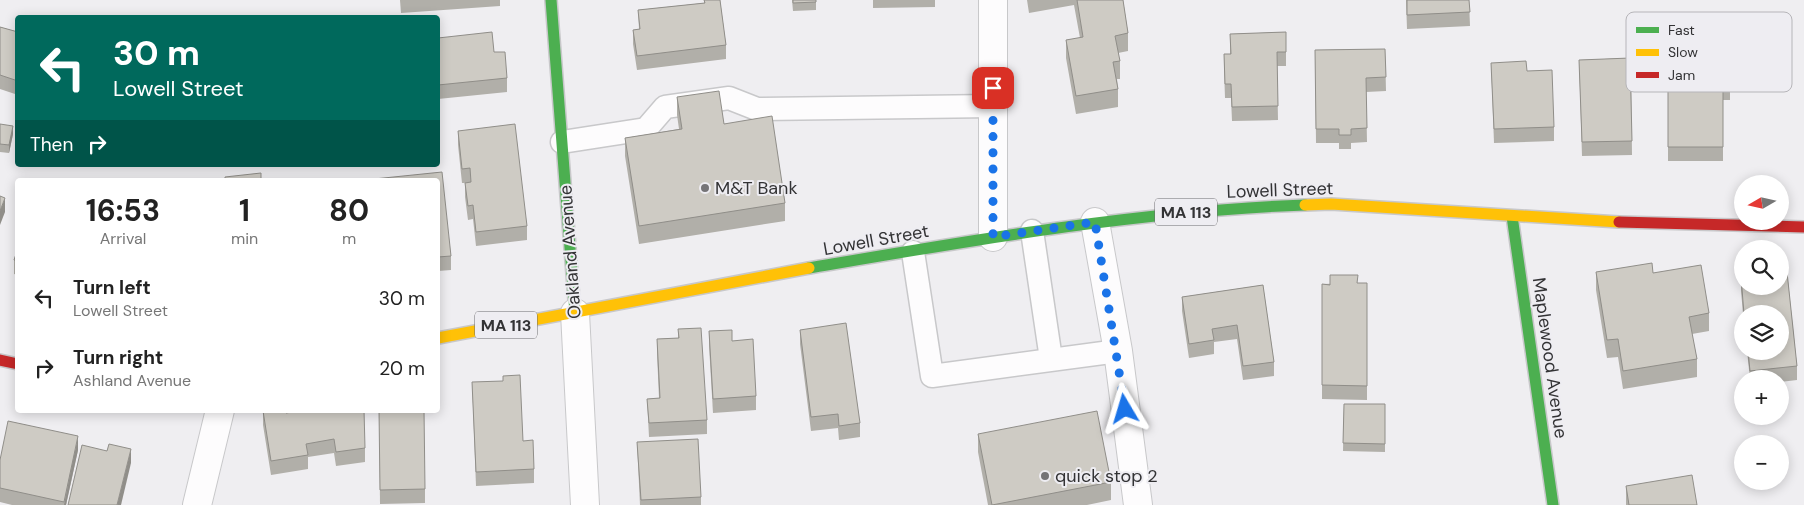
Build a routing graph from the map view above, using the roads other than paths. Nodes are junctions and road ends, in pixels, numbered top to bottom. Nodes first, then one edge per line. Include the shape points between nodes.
1 (551, 0) edge
2 (993, 0) edge
3 (993, 106) junction
4 (757, 109) junction
5 (742, 125) edge
6 (562, 142) junction
7 (1512, 216) junction
8 (1095, 222) junction
9 (1804, 227) edge
10 (1032, 231) junction
11 (993, 237) junction
12 (913, 252) junction
13 (575, 313) junction
14 (440, 338) edge
15 (1118, 351) junction
16 (1051, 359) junction
17 (0, 360) edge
18 (15, 363) edge
19 (219, 413) edge
20 (197, 505) edge
21 (585, 505) edge
22 (1138, 505) edge
23 (1553, 505) edge

1 - 6 main road, Oakland Avenue
2 - 3 street
3 - 4 lane
3 - 11 street
4 - 5 lane
4 - 6 lane via 729,98 665,107 657,132
6 - 13 main road, Oakland Avenue
7 - 8 main road, Lowell Street / MA 113 via 1330,204 1249,207
7 - 9 main road, Lowell Street / MA 113
7 - 23 main road, Maplewood Avenue
8 - 10 main road, Lowell Street / MA 113
8 - 15 street
10 - 11 main road, Lowell Street / MA 113
10 - 16 lane
11 - 12 main road, Lowell Street / MA 113
12 - 13 main road, Lowell Street / MA 113 via 729,282
12 - 16 lane via 932,376
13 - 14 main road, Lowell Street / MA 113
13 - 21 street, Oakland Avenue
15 - 16 lane
15 - 22 street
17 - 18 main road
19 - 20 street

